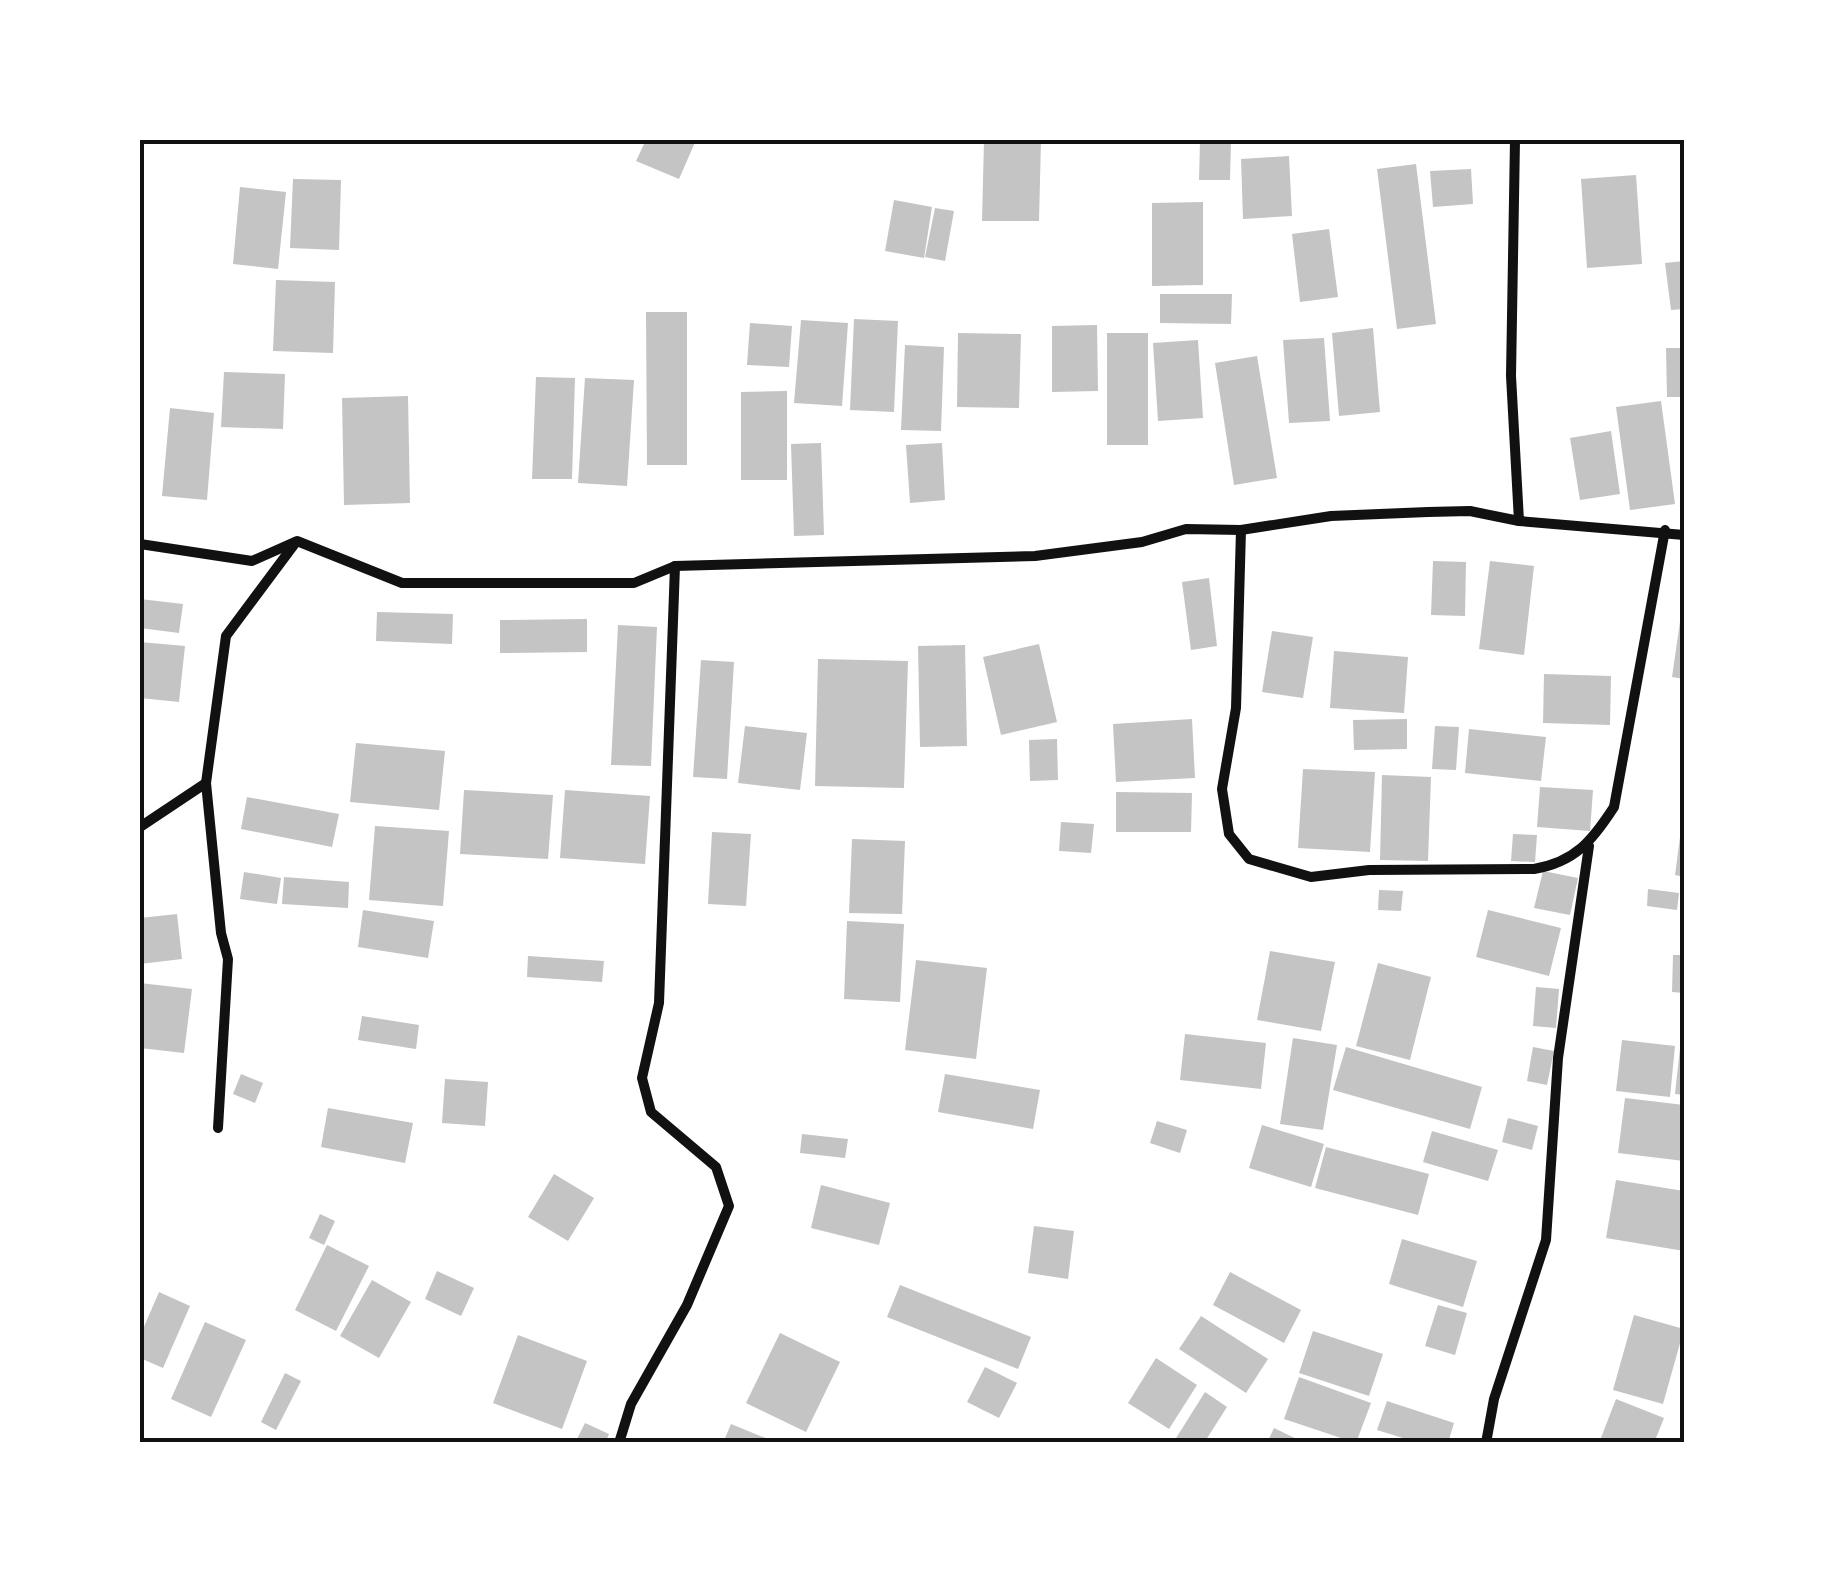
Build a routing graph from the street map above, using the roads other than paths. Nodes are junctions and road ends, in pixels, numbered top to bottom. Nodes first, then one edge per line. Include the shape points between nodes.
1 (1515, 140) edge
2 (1519, 520) junction
3 (1241, 530) junction
4 (1665, 530) junction
5 (1684, 535) edge
6 (297, 541) junction
7 (140, 544) edge
8 (675, 566) junction
9 (206, 783) junction
10 (140, 827) edge
11 (1589, 846) junction
12 (218, 1128) dead end
13 (618, 1443) edge
14 (1486, 1443) edge

1 - 2 street via 1511,376
2 - 3 street via 1428,512 1331,516
2 - 4 street
3 - 8 street via 1186,529 1142,542 1035,556
3 - 11 street via 1236,708 1222,789 1229,834 1249,859 1312,877 1534,869 1560,864
4 - 5 street
4 - 11 street via 1614,808
6 - 7 street via 252,562
6 - 8 street via 402,583 634,583
6 - 9 street via 226,636
8 - 13 street via 660,1003 642,1078 650,1112 716,1167 729,1206
9 - 10 street
9 - 12 street via 228,959
11 - 14 street via 1558,1058 1546,1240

